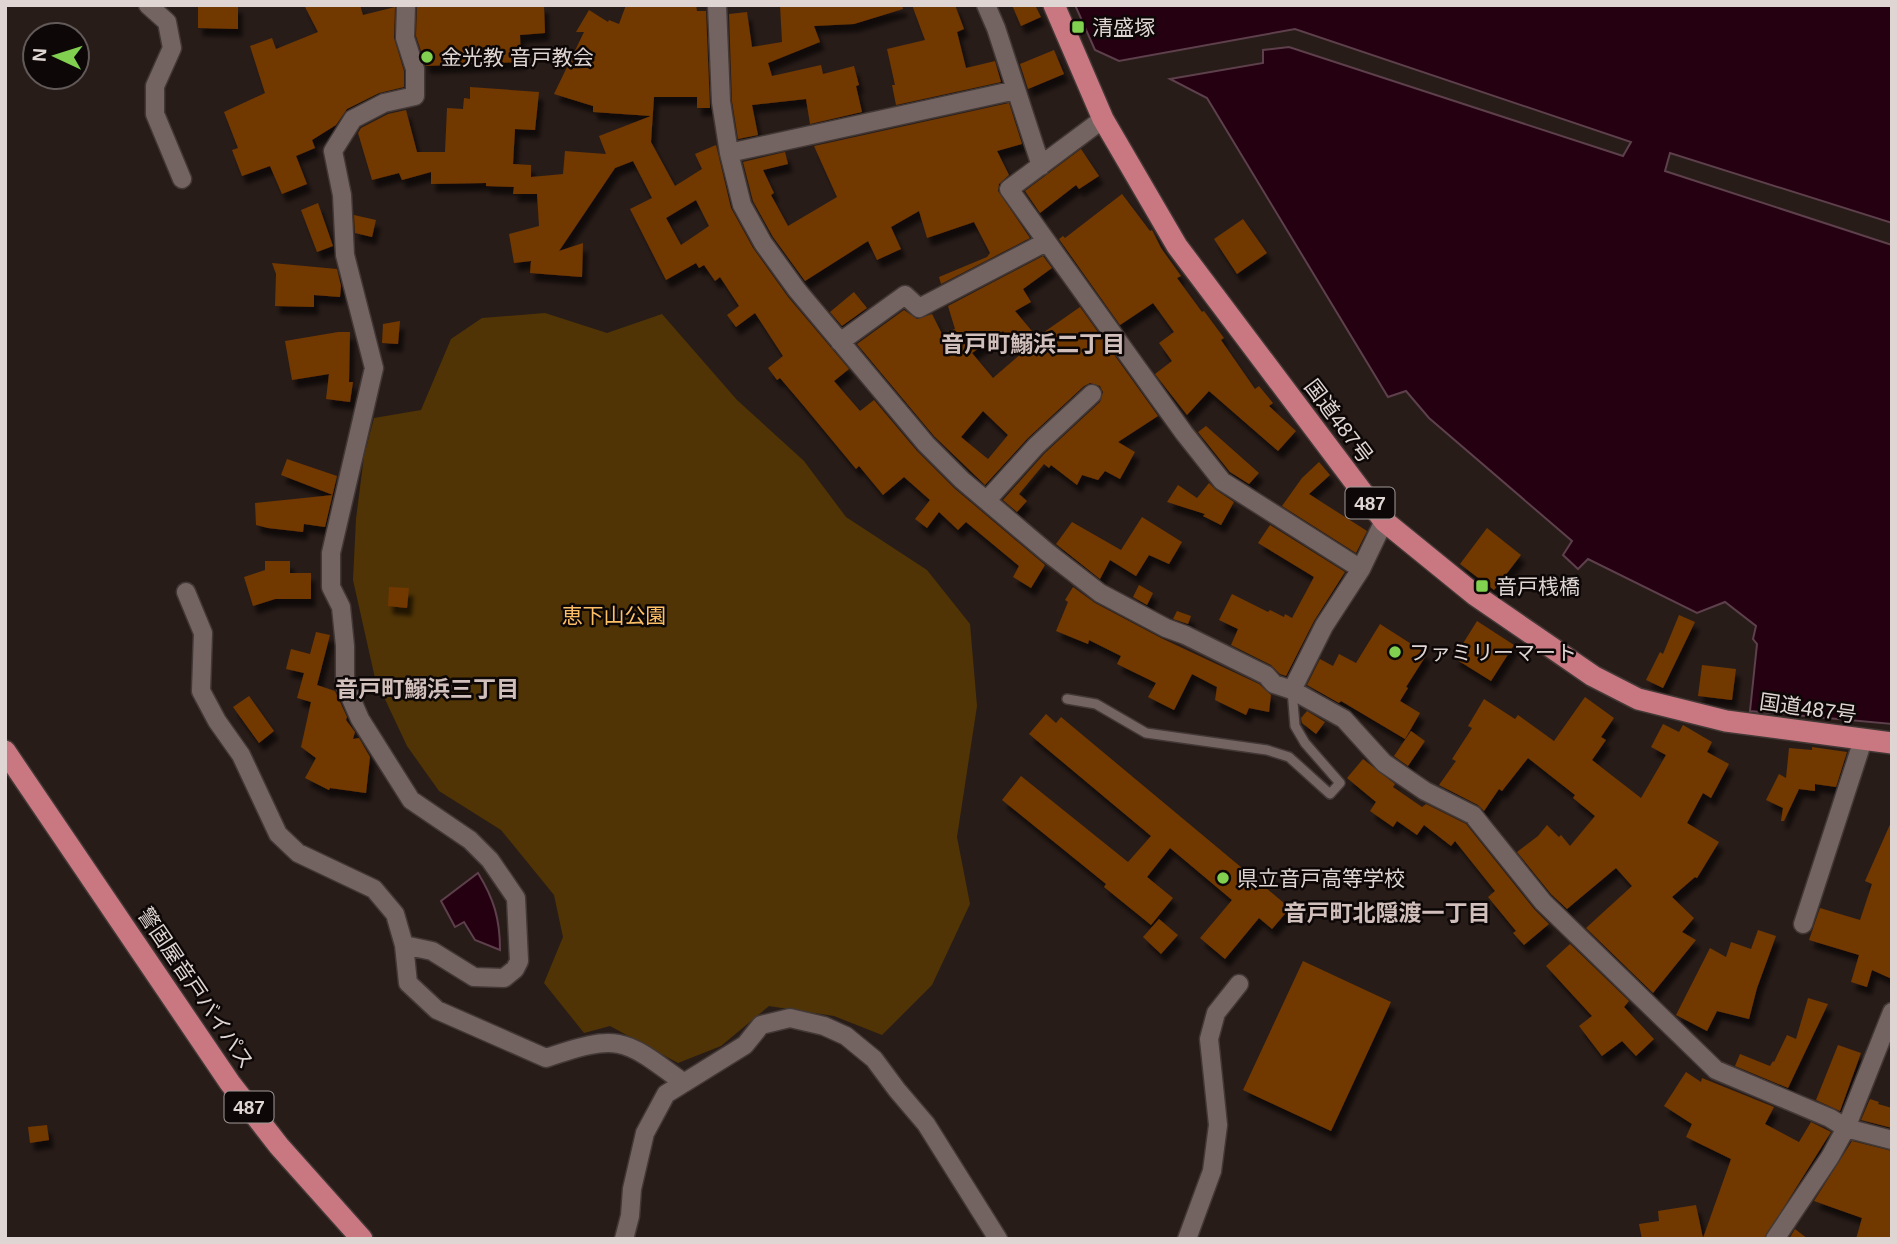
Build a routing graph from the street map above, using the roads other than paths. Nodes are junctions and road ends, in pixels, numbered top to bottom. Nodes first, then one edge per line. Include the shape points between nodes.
1 (148, 5) edge
2 (407, 5) edge
3 (717, 5) edge
4 (986, 5) edge
5 (1054, 5) edge
6 (1016, 90) junction
7 (1103, 119) junction
8 (729, 153) junction
9 (1041, 166) junction
10 (182, 179) dead end
11 (1046, 242) junction
12 (840, 342) junction
13 (1092, 394) dead end
14 (987, 500) junction
15 (1384, 521) junction
16 (1361, 569) junction
17 (186, 592) dead end
18 (1292, 690) junction
19 (1067, 699) dead end
20 (1863, 740) junction
21 (1892, 743) edge
22 (5, 751) edge
23 (1803, 924) dead end
24 (404, 945) junction
25 (1239, 985) dead end
26 (1892, 1012) edge
27 (684, 1083) junction
28 (1846, 1128) junction
29 (1892, 1140) edge
30 (362, 1239) edge
31 (624, 1239) edge
32 (998, 1239) edge
33 (1187, 1239) edge
34 (1775, 1239) edge

1 - 10 street via 167,22 172,48 155,86 155,114
2 - 24 street via 405,38 415,68 415,96 384,103 353,119 333,151 342,195 345,255 374,368 331,553 331,587 341,607 345,685 360,719 411,800 470,840 516,898 519,961 505,978 474,977 432,951
3 - 8 street via 718,68
4 - 6 street
5 - 7 highway, 国道487号 / 487
6 - 8 street
6 - 9 street
7 - 9 street
7 - 15 highway, 国道487号 / 487 via 1177,246
8 - 12 street via 742,205 764,243
9 - 11 street via 1009,190
11 - 12 street via 919,308 905,295
11 - 16 street via 1222,481
12 - 14 street via 926,444
13 - 14 street
14 - 18 street via 1100,593
15 - 16 street
15 - 20 highway, 国道487号 / 487 via 1475,595 1593,676 1637,699 1726,721
16 - 18 street via 1324,626
17 - 24 street via 203,634 201,691 241,755 278,834 298,853 374,889 395,914
18 - 19 lane via 1295,726 1340,783 1330,794 1289,757 1146,733 1096,704
18 - 28 street via 1345,719 1384,763 1424,791 1473,816 1543,902 1716,1070
20 - 21 highway, 国道487号 / 487
20 - 23 street
22 - 30 highway, 警固屋音戸バイパス / 487 via 230,1083
24 - 27 street via 408,983 437,1010 546,1058 587,1044 617,1042 639,1050
25 - 33 street via 1216,1013 1209,1039 1218,1125 1212,1171
26 - 28 street
27 - 31 street via 666,1094 645,1133
27 - 32 street via 745,1045 761,1025 790,1018 846,1036 874,1059 926,1124
28 - 29 street
28 - 34 street

